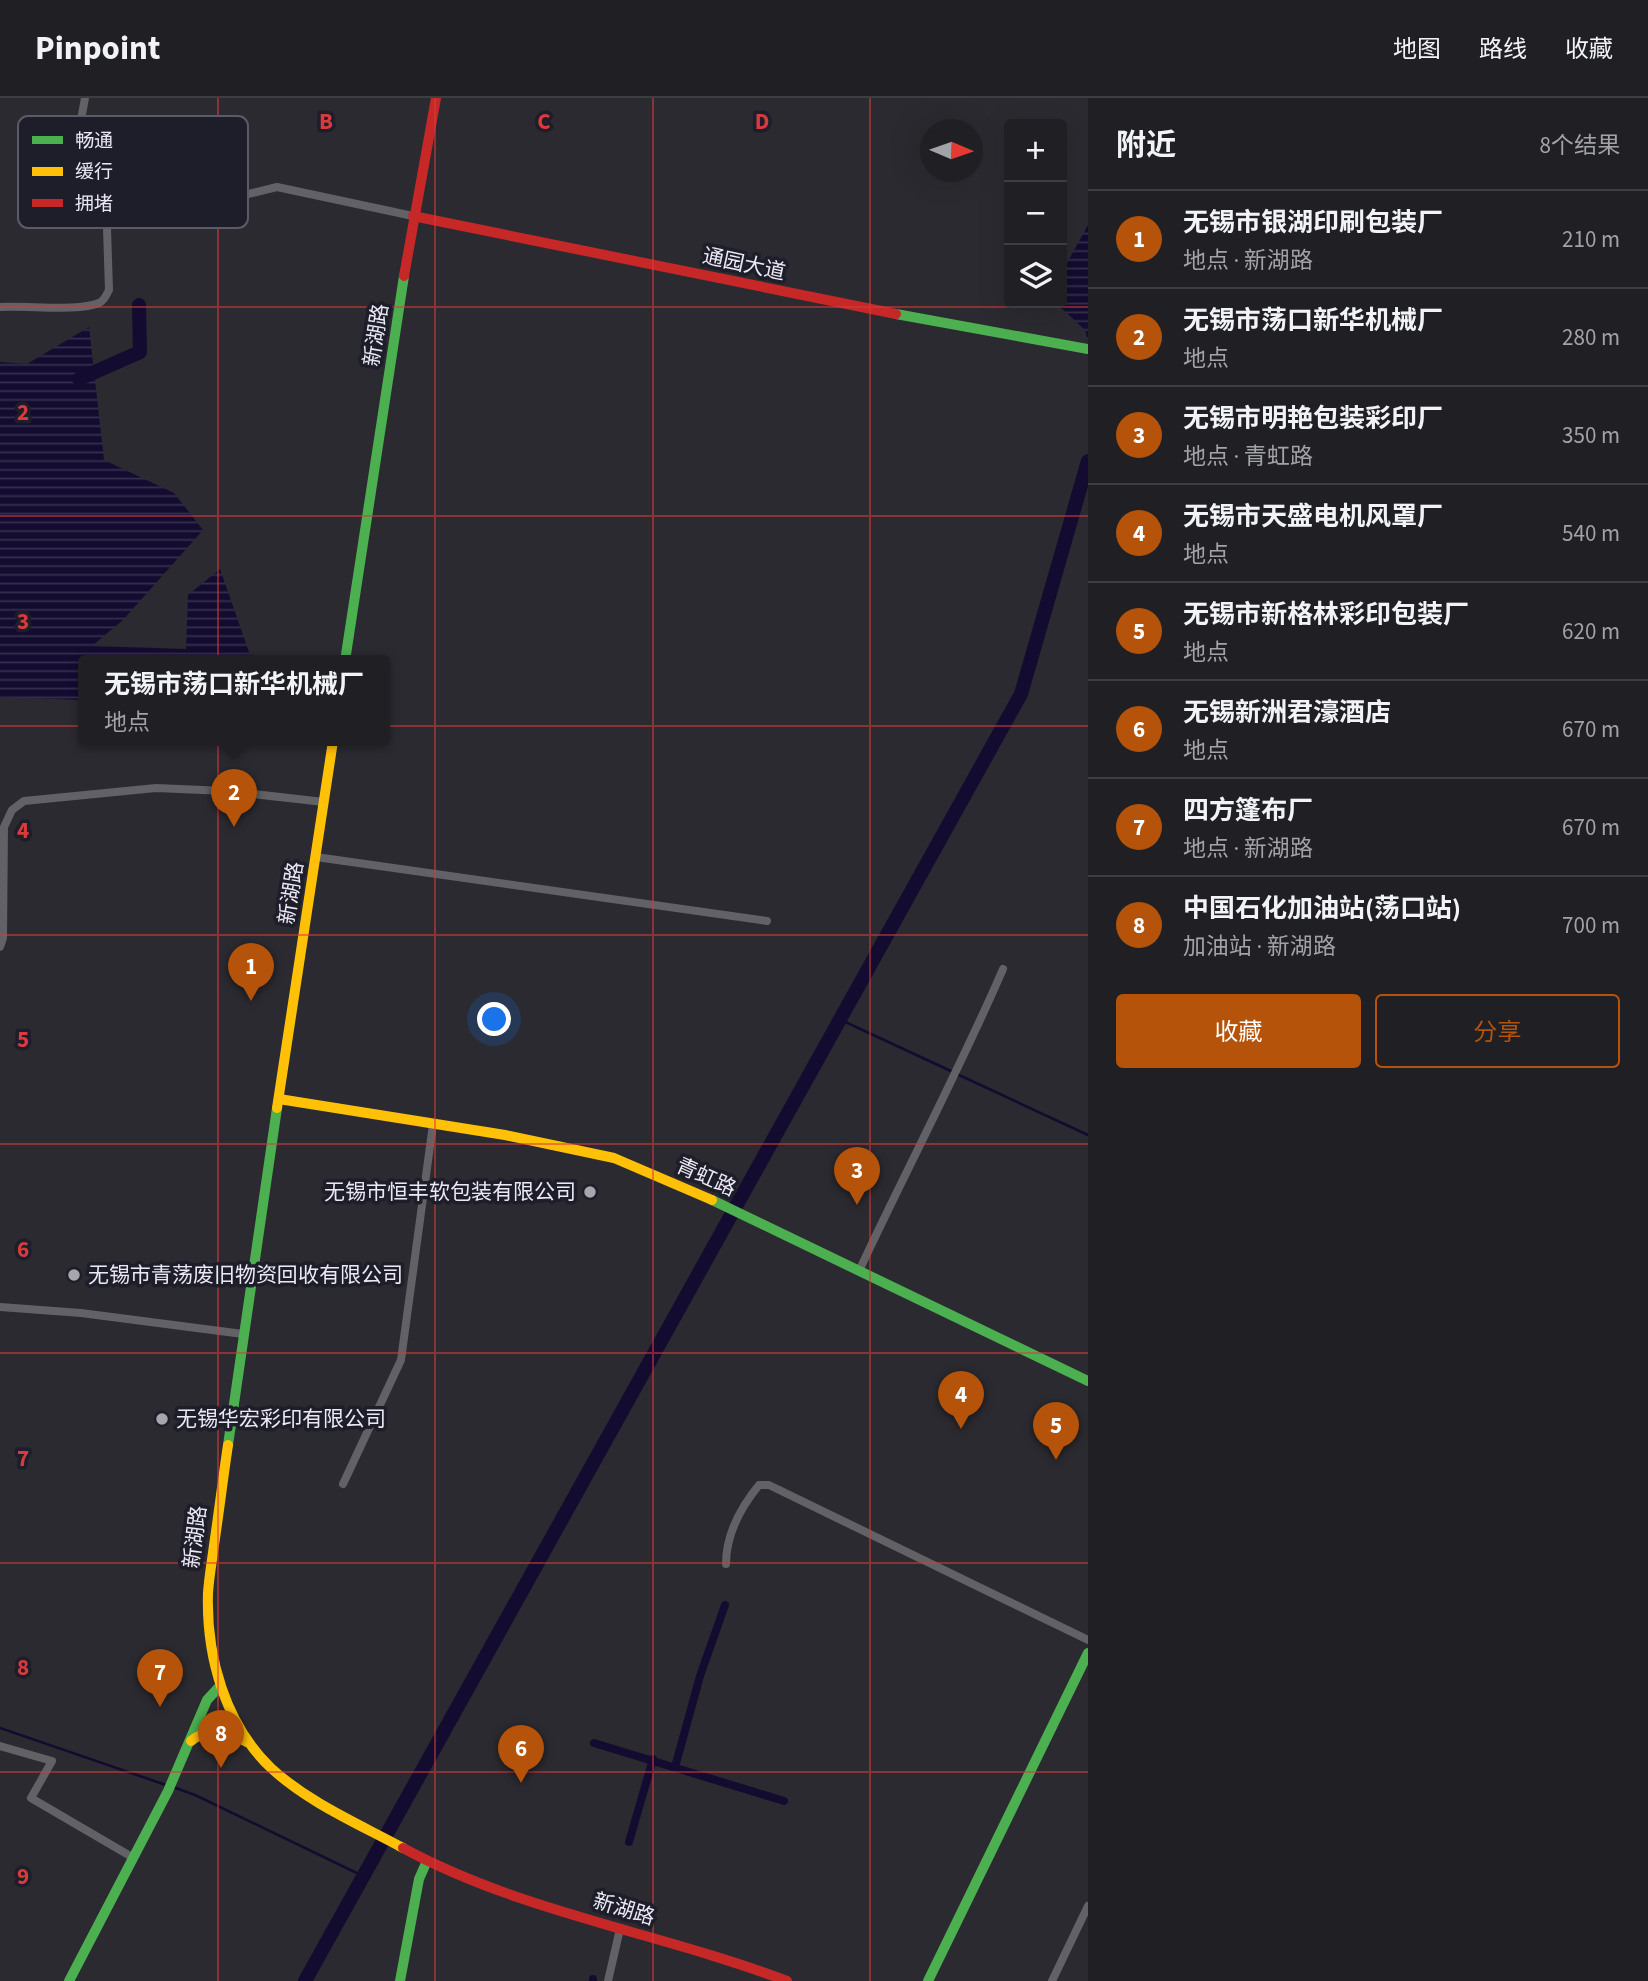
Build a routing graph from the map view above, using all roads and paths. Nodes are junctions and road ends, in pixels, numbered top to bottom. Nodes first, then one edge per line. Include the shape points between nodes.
1 (85, 98) edge
2 (436, 98) edge
3 (82, 116) edge
4 (248, 194) edge
5 (413, 216) junction
6 (107, 228) edge
7 (0, 307) edge
8 (1088, 349) edge
9 (346, 655) edge
10 (332, 746) edge
11 (324, 802) junction
12 (316, 857) junction
13 (767, 921) dead end
14 (0, 947) edge
15 (1003, 969) dead end
16 (279, 1099) junction
17 (433, 1124) junction
18 (859, 1271) junction
19 (0, 1307) edge
20 (243, 1334) junction
21 (1088, 1381) edge
22 (343, 1484) dead end
23 (726, 1564) dead end
24 (1088, 1640) edge
25 (1088, 1653) edge
26 (220, 1686) junction
27 (249, 1743) junction
28 (187, 1745) junction
29 (0, 1746) edge
30 (132, 1857) junction
31 (427, 1861) junction
32 (1088, 1906) edge
33 (620, 1929) junction
34 (69, 1981) edge
35 (400, 1981) edge
36 (608, 1981) edge
37 (787, 1981) edge
38 (928, 1981) edge
39 (1052, 1981) edge

1 - 3 street
2 - 5 street, 新湖路
4 - 5 street via 277,187
5 - 8 street, 通园大道
5 - 9 street, 新湖路
6 - 7 street via 108,290 100,303
10 - 11 street, 新湖路
11 - 12 street, 新湖路
11 - 14 street via 156,788 24,801 12,810 4,827
12 - 13 street
12 - 16 street, 新湖路
15 - 18 street
16 - 17 street, 青虹路
16 - 20 street, 新湖路
17 - 18 street, 青虹路 via 614,1158
17 - 22 street via 401,1360
18 - 21 street, 青虹路
19 - 20 street via 81,1312
20 - 26 street, 新湖路 via 208,1592 209,1633
23 - 24 street via 726,1546 735,1523 760,1485 769,1485
25 - 38 street
26 - 27 street, 新湖路
26 - 28 street via 206,1700
27 - 28 street via 207,1732
27 - 31 street, 新湖路 via 299,1792
28 - 30 street
29 - 30 street via 52,1761 31,1798
30 - 34 street
31 - 33 street, 新湖路
31 - 35 street via 419,1879
32 - 39 street
33 - 36 street
33 - 37 street, 新湖路

